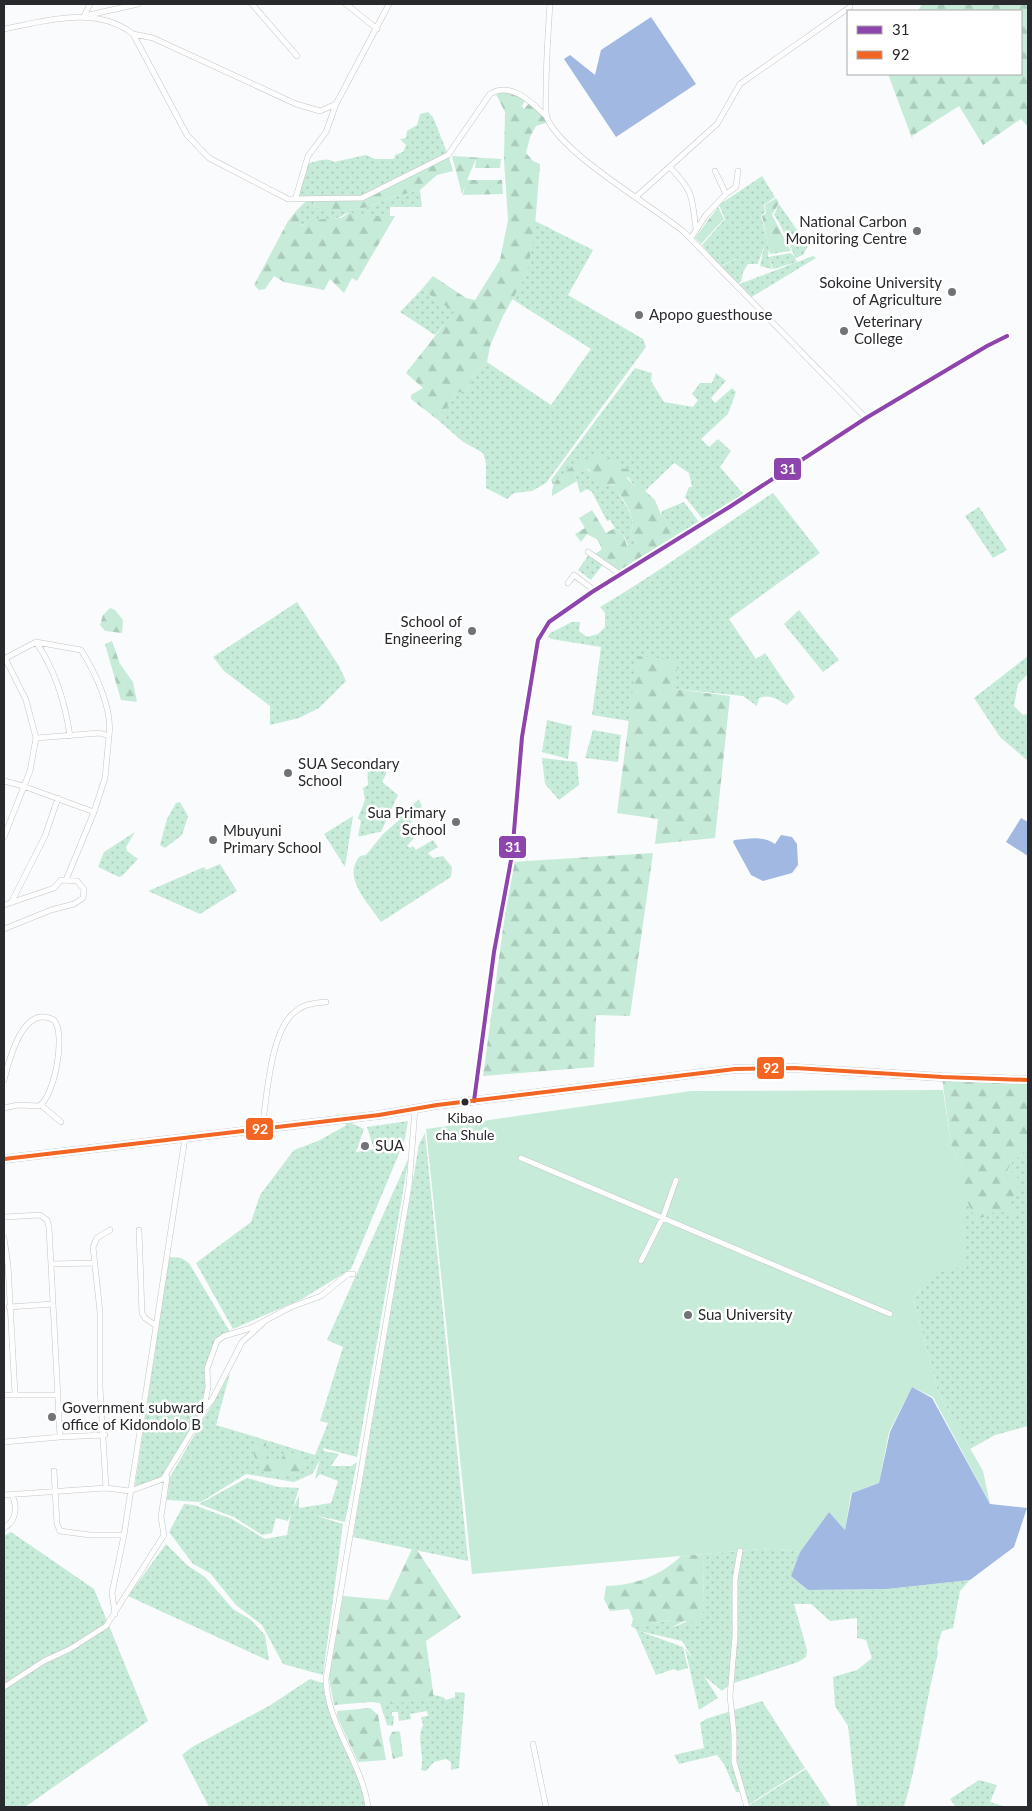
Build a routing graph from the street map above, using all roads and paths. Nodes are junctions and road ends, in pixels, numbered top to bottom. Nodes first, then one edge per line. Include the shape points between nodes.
1 (90, 4) edge
2 (138, 4) edge
3 (252, 4) edge
4 (346, 4) edge
5 (389, 4) edge
6 (551, 4) edge
7 (850, 7) dead end
8 (84, 16) junction
9 (4, 29) edge
10 (377, 29) junction
11 (133, 34) junction
12 (297, 56) dead end
13 (336, 104) junction
14 (547, 117) junction
15 (670, 167) junction
16 (715, 171) dead end
17 (738, 171) dead end
18 (726, 194) junction
19 (637, 196) junction
20 (296, 198) junction
21 (696, 230) junction
22 (692, 238) junction
23 (1007, 336) dead end
24 (866, 418) junction
25 (588, 552) dead end
26 (620, 574) junction
27 (568, 583) dead end
28 (594, 590) junction
29 (36, 642) junction
30 (5, 659) edge
31 (70, 736) junction
32 (108, 736) junction
33 (36, 738) junction
34 (4, 781) edge
35 (23, 786) junction
36 (58, 798) junction
37 (94, 812) junction
38 (4, 837) edge
39 (66, 880) junction
40 (11, 903) junction
41 (4, 905) edge
42 (4, 929) edge
43 (326, 1002) dead end
44 (4, 1080) edge
45 (1028, 1080) edge
46 (474, 1101) junction
47 (41, 1106) junction
48 (4, 1108) edge
49 (415, 1109) junction
50 (61, 1122) dead end
51 (262, 1128) junction
52 (185, 1138) junction
53 (521, 1158) dead end
54 (4, 1159) edge
55 (676, 1180) dead end
56 (4, 1217) edge
57 (663, 1217) junction
58 (110, 1230) dead end
59 (139, 1230) dead end
60 (4, 1238) edge
61 (642, 1261) dead end
62 (95, 1263) junction
63 (52, 1264) junction
64 (353, 1274) dead end
65 (54, 1304) junction
66 (9, 1307) junction
67 (890, 1314) dead end
68 (264, 1322) junction
69 (155, 1325) junction
70 (15, 1394) junction
71 (4, 1395) edge
72 (58, 1395) junction
73 (204, 1410) junction
74 (105, 1435) junction
75 (60, 1437) junction
76 (4, 1442) edge
77 (54, 1471) dead end
78 (167, 1476) junction
79 (106, 1488) junction
80 (130, 1491) junction
81 (55, 1493) junction
82 (4, 1495) edge
83 (12, 1495) junction
84 (4, 1528) edge
85 (124, 1535) junction
86 (740, 1551) dead end
87 (115, 1614) junction
88 (4, 1687) edge
89 (533, 1744) dead end
90 (368, 1807) edge
91 (546, 1807) edge
92 (747, 1807) edge

1 - 8 street
2 - 8 street
3 - 12 street
4 - 10 street
5 - 10 street
6 - 14 street via 546,56
7 - 15 street via 740,84 717,124
8 - 9 street
8 - 11 street via 106,19
10 - 13 street
11 - 13 street via 153,38 296,104 320,111
11 - 20 street via 183,128 197,147 209,158 274,192 288,199
13 - 20 street via 326,132 308,156
14 - 19 street via 564,140
14 - 20 street via 526,99 511,91 498,90 490,94 448,155 362,198
15 - 19 street
15 - 21 street via 690,193 695,208
16 - 18 street
17 - 18 street via 736,187
18 - 21 street
19 - 22 street
21 - 22 street
22 - 24 street
23 - 24 street
24 - 26 street
25 - 26 street
26 - 28 street
27 - 28 street via 574,574
28 - 46 street via 556,616 543,629 538,640 522,737 512,855 494,952
29 - 30 street
29 - 31 street via 59,685
29 - 32 street via 81,650 96,674 110,725
30 - 33 street via 26,700
31 - 32 street via 100,733
31 - 33 street
32 - 37 street via 105,778
33 - 35 street via 30,772
34 - 35 street
35 - 36 street
35 - 38 street
36 - 37 street
36 - 40 street via 46,836
37 - 39 street
39 - 40 street via 61,880 54,888
39 - 42 street via 82,884 83,898
40 - 41 street
43 - 51 street via 298,1010 285,1026 273,1057
44 - 47 street via 26,1026 43,1017 54,1020 58,1031 55,1078
45 - 46 main road via 795,1068 744,1069 689,1073
46 - 49 main road
47 - 48 street
47 - 50 street
49 - 51 main road
49 - 90 street via 409,1186 326,1678 330,1708 362,1782
51 - 52 main road
52 - 54 main road
52 - 69 street
53 - 57 street
55 - 57 street
56 - 63 street via 44,1217 50,1228
57 - 61 street
57 - 67 street
58 - 62 street via 94,1241
59 - 69 street via 142,1313
60 - 66 street
62 - 63 street
62 - 74 street
63 - 65 street
64 - 68 street via 348,1274 321,1296
65 - 66 street
65 - 72 street
66 - 70 street
68 - 73 street via 242,1342
68 - 73 street via 217,1341 208,1369
69 - 80 street
70 - 71 street
70 - 72 street
72 - 75 street
73 - 78 street
74 - 75 street
74 - 79 street
75 - 76 street
77 - 81 street
78 - 80 street
78 - 87 street via 161,1517 164,1535
79 - 80 street
79 - 81 street
80 - 85 street
81 - 83 street
81 - 85 street via 57,1524 62,1532
82 - 83 street
83 - 84 street via 15,1516
85 - 87 street via 112,1593
86 - 92 street via 735,1580 730,1696 734,1762
87 - 88 street via 98,1633 44,1661
89 - 91 street

